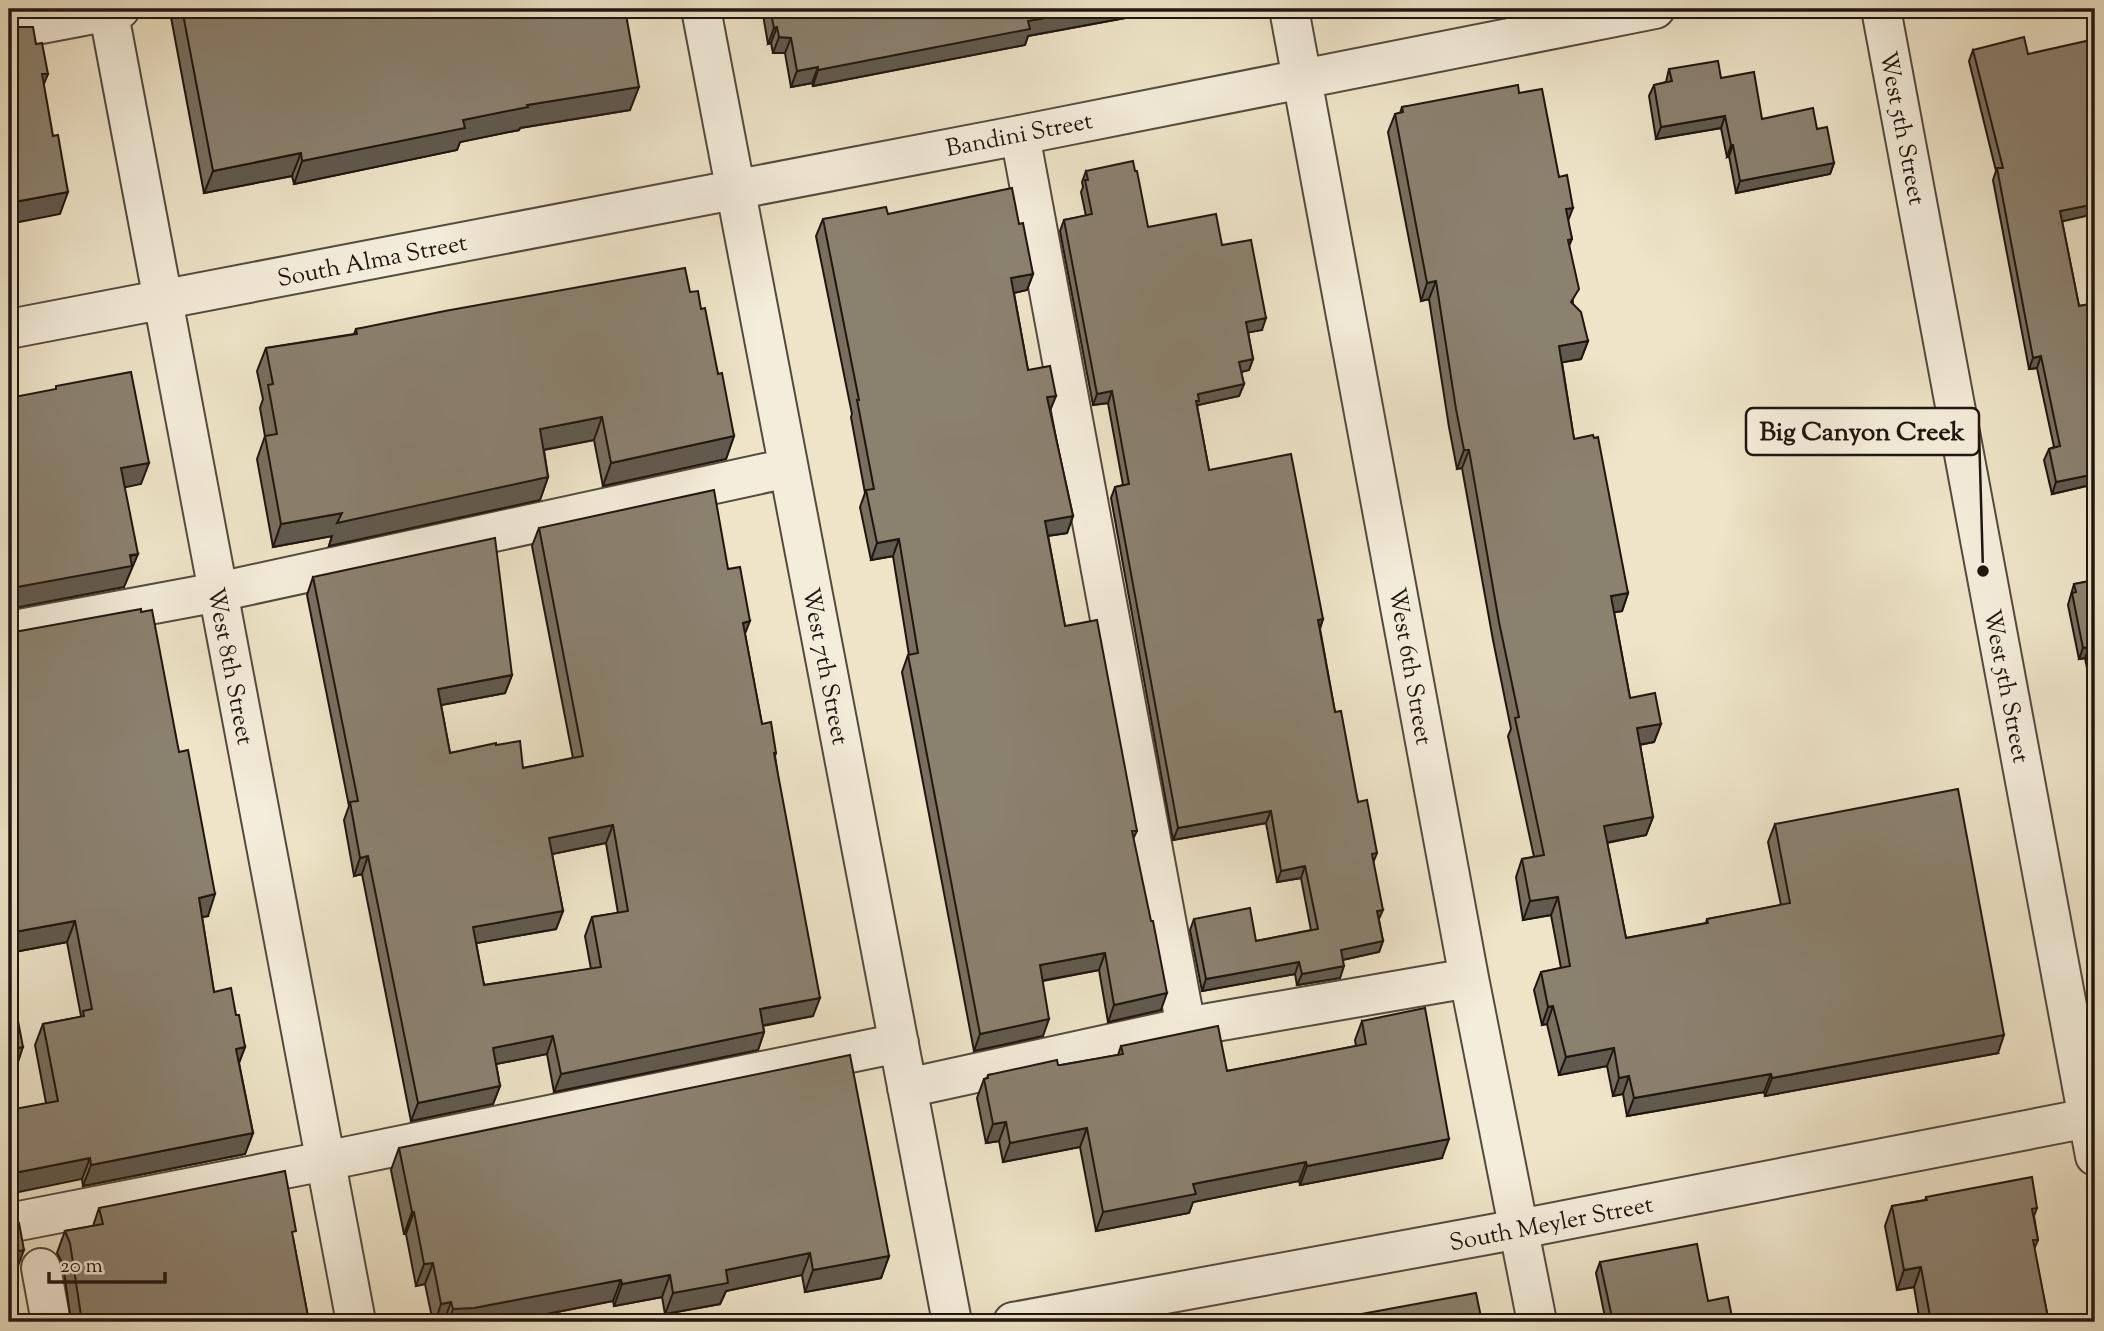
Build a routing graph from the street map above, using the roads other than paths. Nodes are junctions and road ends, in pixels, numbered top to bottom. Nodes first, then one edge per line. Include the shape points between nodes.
1 (701, 9) edge
2 (1289, 9) edge
3 (1655, 9) edge
4 (1881, 9) edge
5 (112, 10) edge
6 (9, 30) edge
7 (1303, 77) junction
8 (1020, 135) junction
9 (735, 189) junction
10 (162, 301) junction
11 (9, 329) edge
12 (788, 468) junction
13 (218, 592) junction
14 (9, 631) edge
15 (1469, 978) junction
16 (1185, 1027) junction
17 (899, 1043) junction
18 (907, 1088) junction
19 (2088, 1118) junction
20 (2095, 1156) edge
21 (326, 1161) junction
22 (9, 1223) edge
23 (1519, 1229) junction
24 (41, 1268) dead end
25 (51, 1322) edge
26 (356, 1322) edge
27 (952, 1322) edge
28 (1013, 1322) edge
29 (1537, 1322) edge

1 - 9 street, West 7th Street
2 - 7 street, West 6th Street
3 - 7 street, Bandini Street
4 - 19 street, West 5th Street
5 - 6 street
5 - 10 street, West 8th Street
7 - 8 street, Bandini Street
7 - 15 street, West 6th Street
8 - 9 street, Bandini Street
8 - 16 street
9 - 10 street, South Alma Street
9 - 12 street, West 7th Street
10 - 11 street, South Alma Street
10 - 13 street, West 8th Street
12 - 13 street
12 - 17 street, West 7th Street
13 - 14 street
13 - 21 street, West 8th Street
15 - 16 street
15 - 23 street, West 6th Street
16 - 18 street
17 - 18 street, West 7th Street
17 - 21 street
18 - 27 street, West 7th Street
19 - 20 street, West 5th Street
19 - 23 street, South Meyler Street
21 - 22 street
21 - 26 street, West 8th Street
23 - 28 street, South Meyler Street
23 - 29 street, West 6th Street
24 - 25 street

